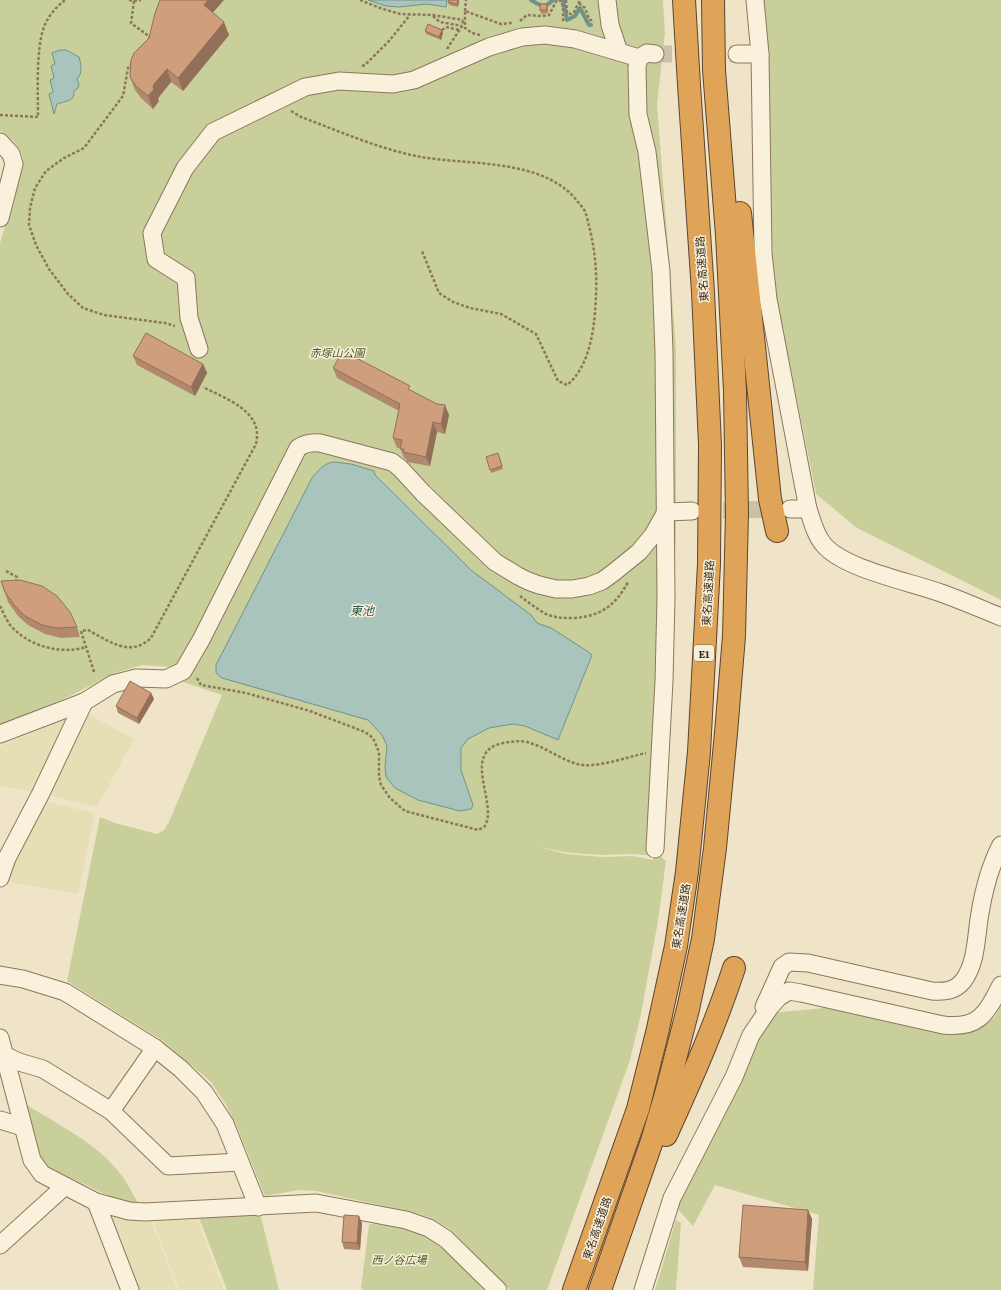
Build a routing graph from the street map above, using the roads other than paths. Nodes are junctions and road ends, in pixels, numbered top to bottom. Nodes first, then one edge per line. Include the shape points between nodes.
1 (607, 0) edge
2 (684, 0) edge
3 (713, 0) edge
4 (755, 0) edge
5 (619, 52) junction
6 (656, 54) tunnel mouth
7 (737, 54) tunnel mouth
8 (760, 54) junction
9 (639, 58) junction
10 (714, 70) junction
11 (0, 142) edge
12 (0, 218) edge
13 (199, 349) dead end
14 (790, 509) tunnel mouth
15 (808, 509) junction
16 (666, 512) junction
17 (692, 512) tunnel mouth
18 (777, 531) dead end
19 (1001, 617) edge
20 (84, 702) junction
21 (0, 734) edge
22 (1001, 845) edge
23 (655, 849) dead end
24 (0, 878) edge
25 (734, 968) dead end
26 (0, 975) edge
27 (1001, 985) edge
28 (751, 1035) junction
29 (0, 1038) edge
30 (154, 1048) junction
31 (2, 1054) edge
32 (111, 1111) junction
33 (0, 1120) edge
34 (23, 1127) junction
35 (240, 1162) junction
36 (65, 1186) junction
37 (96, 1202) junction
38 (258, 1207) junction
39 (621, 1230) junction
40 (0, 1245) edge
41 (130, 1290) edge
42 (498, 1290) edge
43 (574, 1290) edge
44 (600, 1290) edge
45 (643, 1290) edge

1 - 5 street via 610,25
2 - 43 highway, 東名高速道路 / E1 via 710,445 709,564 699,752 687,872 676,946 657,1033 638,1109
3 - 10 highway
4 - 8 street
5 - 9 street
5 - 13 street via 574,39 545,35 522,37 489,47 414,80 393,84 344,81 305,88 213,132 185,168 152,233 156,259 186,278 189,318
6 - 9 street via 647,53
7 - 8 street
8 - 15 street via 764,253 768,299
9 - 16 street via 638,114 647,152 661,272
10 - 18 highway via 727,121 736,181 770,499
10 - 39 highway via 727,235 735,391 737,514 734,636 716,840 702,939 688,1009 666,1094
11 - 12 street via 11,154 14,164
14 - 15 street
15 - 19 street via 823,544 833,554 859,566 941,593
16 - 17 street
16 - 20 street via 653,535 639,552 602,581 572,589 556,589 528,581 495,562 392,462 320,442 303,444 298,448 183,671 166,679 136,678 113,684
16 - 23 street via 664,681
20 - 21 street
20 - 24 street
22 - 28 street via 988,876 969,971 962,982 952,990 932,991 808,963 789,962 782,967
25 - 39 highway via 696,1070
26 - 30 street via 65,992
27 - 28 street via 985,1014 971,1023 957,1027 790,991 779,997 770,1007
28 - 45 street via 734,1077 672,1198
29 - 31 street
30 - 32 street
30 - 35 street via 181,1069 204,1092 225,1124
31 - 32 street via 43,1069
31 - 34 street
32 - 35 street via 168,1166
33 - 34 street
34 - 36 street via 32,1160 38,1169 42,1174
35 - 38 street
36 - 37 street
36 - 40 street
37 - 38 street via 129,1211 145,1212
37 - 41 street
38 - 42 street via 316,1203 406,1220 429,1228 446,1239
39 - 44 highway

